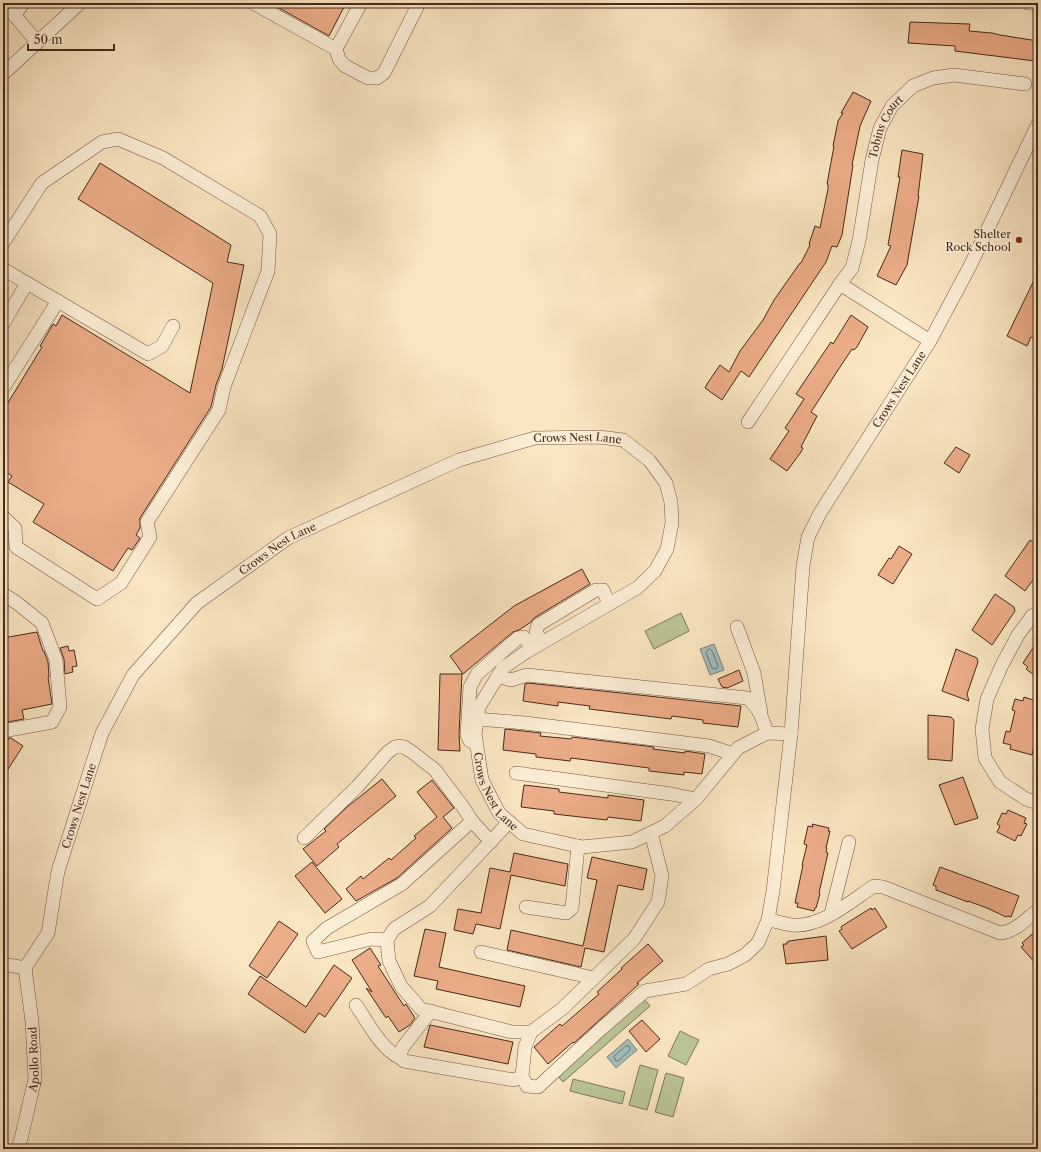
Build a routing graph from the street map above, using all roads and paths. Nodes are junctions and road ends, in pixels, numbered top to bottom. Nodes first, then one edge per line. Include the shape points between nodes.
1 (4, 3) edge
2 (23, 3) edge
3 (80, 3) edge
4 (253, 3) edge
5 (361, 3) edge
6 (419, 3) edge
7 (1028, 3) edge
8 (1038, 4) edge
9 (14, 15) junction
10 (37, 42) junction
11 (336, 49) junction
12 (3, 74) edge
13 (1025, 84) dead end
14 (1038, 126) edge
15 (3, 243) edge
16 (3, 269) edge
17 (26, 283) junction
18 (840, 284) junction
19 (58, 301) junction
20 (3, 324) edge
21 (174, 326) dead end
22 (930, 341) junction
23 (3, 388) edge
24 (748, 422) dead end
25 (3, 517) edge
26 (3, 594) edge
27 (609, 604) junction
28 (1038, 613) edge
29 (737, 627) dead end
30 (537, 645) junction
31 (498, 676) junction
32 (474, 678) junction
33 (490, 689) junction
34 (762, 714) junction
35 (477, 719) junction
36 (3, 732) edge
37 (767, 733) junction
38 (791, 734) junction
39 (477, 743) junction
40 (733, 754) junction
41 (516, 773) dead end
42 (696, 799) junction
43 (1038, 803) edge
44 (472, 821) junction
45 (510, 822) junction
46 (651, 833) junction
47 (304, 838) dead end
48 (491, 842) junction
49 (849, 842) dead end
50 (578, 846) junction
51 (526, 907) dead end
52 (1038, 910) edge
53 (831, 914) junction
54 (768, 920) junction
55 (387, 940) junction
56 (481, 952) dead end
57 (3, 964) edge
58 (26, 968) junction
59 (594, 978) junction
60 (356, 1004) dead end
61 (431, 1011) junction
62 (531, 1032) junction
63 (399, 1057) junction
64 (522, 1076) junction
65 (17, 1149) edge

1 - 9 street
2 - 9 street
3 - 10 street
4 - 11 street
5 - 11 street
6 - 11 street via 384,72 377,78 368,78 344,66
7 - 8 street
9 - 10 street
10 - 12 street
13 - 18 street, Tobins Court via 954,75 933,78 913,86 892,106 878,135 852,268
14 - 22 street, Crows Nest Lane via 970,266
15 - 25 street via 42,183 102,142 118,139 163,158 260,216 270,234 268,270 224,387 219,410 147,522 150,537 121,583 97,599 16,547 15,528
16 - 17 street
17 - 19 street
17 - 20 street
18 - 22 street
18 - 24 street, Tobins Court
19 - 21 street via 148,354 162,346
19 - 23 street
22 - 38 street, Crows Nest Lane via 820,513 808,537 803,566
26 - 36 street via 42,623 56,660 60,707 52,722
27 - 30 street, Crows Nest Lane
27 - 30 street via 602,590 596,590 538,625
27 - 58 street, Crows Nest Lane via 637,588 655,571 667,549 672,522 672,502 666,483 648,460 623,440 599,437 535,438 459,460 288,538 197,603 133,675 102,733 58,872 48,933
28 - 43 street via 1032,616 1018,635 1002,665 987,699 982,729 985,758 1000,782 1026,799
29 - 34 street via 754,674
30 - 31 street, Crows Nest Lane via 503,668
30 - 32 street via 524,636 518,638
31 - 33 street, Crows Nest Lane
31 - 34 street via 511,680 527,675 747,698
32 - 33 street
32 - 39 street via 470,687 467,735 470,741
33 - 35 street, Crows Nest Lane via 479,707
34 - 37 street
35 - 39 street, Crows Nest Lane
35 - 40 street via 709,746
37 - 38 street, Crows Nest Lane
37 - 40 street, Crows Nest Lane via 738,748
38 - 54 street, Crows Nest Lane
39 - 45 street, Crows Nest Lane via 482,780 499,813
40 - 42 street, Crows Nest Lane
41 - 42 street
42 - 46 street, Crows Nest Lane via 665,826
44 - 47 street via 435,770 412,752 399,746 388,752 357,788
44 - 48 street
44 - 55 street via 402,884 327,928 313,941 318,952 371,939
45 - 48 street
45 - 50 street, Crows Nest Lane via 524,834
46 - 50 street, Crows Nest Lane via 632,842
46 - 59 street via 662,876 658,902 634,939
48 - 55 street via 430,906 394,930
49 - 53 street
50 - 51 street via 572,908 566,913
52 - 53 street via 1013,930 1000,933 883,887 874,886
53 - 54 street via 823,920 808,924 793,925
54 - 64 street, Crows Nest Lane via 758,943 745,955 728,964 709,969 686,984 645,991 538,1087 527,1086
55 - 61 street via 389,961 401,986 421,1009
56 - 59 street
57 - 58 street
58 - 65 street, Apollo Road via 35,1079
59 - 62 street via 562,1009
60 - 63 street via 382,1043
61 - 62 street via 512,1032
61 - 63 street via 403,1047
62 - 64 street via 525,1047
63 - 64 street via 404,1061 514,1080

